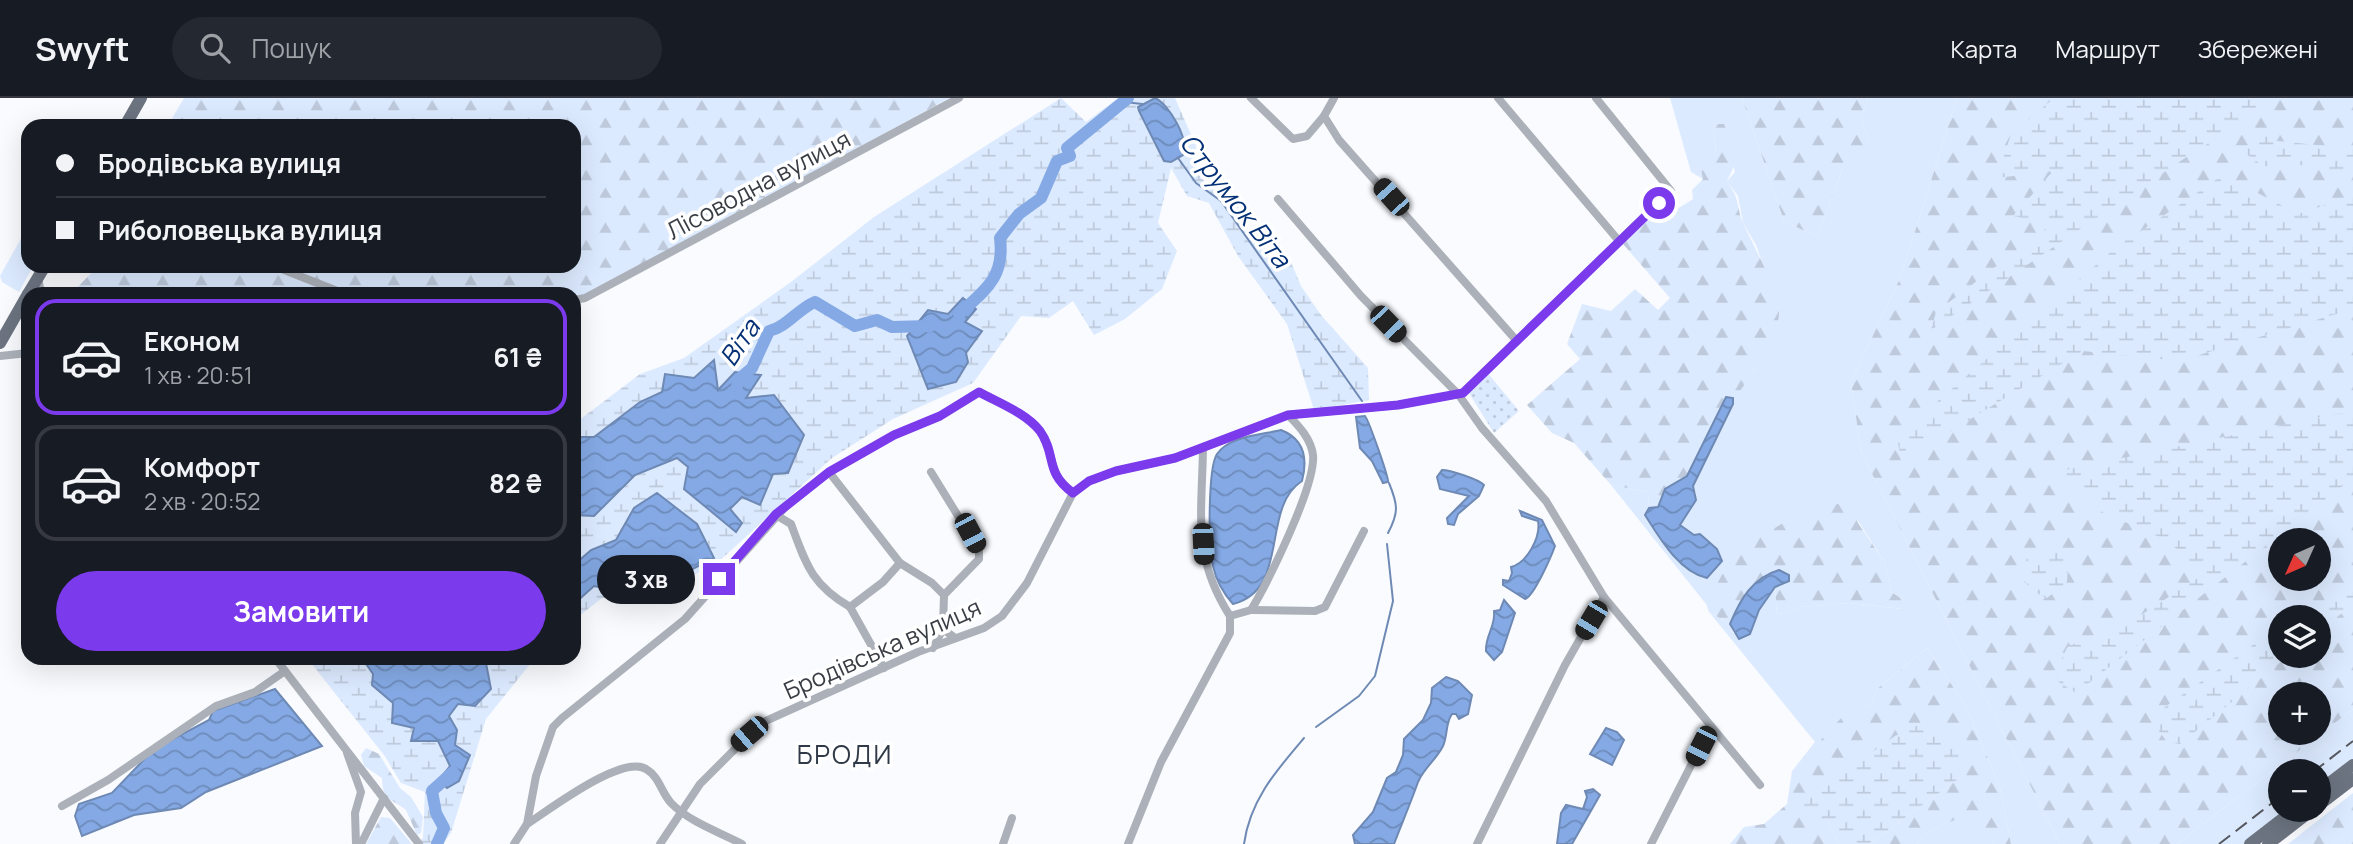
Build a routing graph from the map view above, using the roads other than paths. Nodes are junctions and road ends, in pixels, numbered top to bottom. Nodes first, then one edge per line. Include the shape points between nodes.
1 (141, 98) edge
2 (959, 98) edge
3 (1251, 98) edge
4 (1334, 98) edge
5 (1498, 98) edge
6 (1596, 98) edge
7 (1324, 116) junction
8 (129, 119) edge
9 (1278, 199) dead end
10 (1619, 241) junction
11 (292, 273) edge
12 (327, 287) edge
13 (581, 299) edge
14 (21, 306) edge
15 (1516, 340) junction
16 (0, 342) edge
17 (21, 354) edge
18 (0, 356) edge
19 (1458, 394) junction
20 (1288, 415) junction
21 (1203, 448) junction
22 (829, 472) junction
23 (931, 472) dead end
24 (1073, 493) junction
25 (776, 514) junction
26 (1364, 531) dead end
27 (900, 564) junction
28 (944, 595) junction
29 (1604, 597) junction
30 (850, 607) junction
31 (1251, 610) junction
32 (1230, 616) junction
33 (943, 629) junction
34 (955, 638) junction
35 (933, 648) junction
36 (280, 665) edge
37 (884, 668) junction
38 (285, 671) junction
39 (1711, 726) junction
40 (344, 743) junction
41 (2353, 765) edge
42 (2353, 779) edge
43 (2331, 782) edge
44 (1760, 785) dead end
45 (2331, 796) edge
46 (384, 799) junction
47 (62, 806) dead end
48 (681, 813) junction
49 (1012, 818) dead end
50 (2278, 822) edge
51 (2296, 822) edge
52 (527, 824) junction
53 (359, 844) edge
54 (419, 844) edge
55 (514, 844) edge
56 (660, 844) edge
57 (740, 844) edge
58 (1003, 844) edge
59 (1128, 844) edge
60 (1477, 844) edge
61 (1651, 844) edge
62 (2250, 844) edge
63 (2268, 844) edge

1 - 8 main road
2 - 13 street, Лісоводна вулиця
3 - 7 street via 1293,139 1307,136
4 - 7 street
5 - 10 street
6 - 10 street via 1671,191
7 - 15 street via 1339,140
9 - 19 street via 1361,296
10 - 15 street
11 - 12 street
14 - 16 main road
15 - 19 street
17 - 18 street
19 - 20 street via 1398,405
19 - 29 street via 1546,501
20 - 21 street
20 - 31 street via 1308,438 1313,468
21 - 24 street via 1116,471
21 - 32 street via 1203,561
22 - 24 street via 979,392 1027,419 1040,432 1053,472
22 - 25 street
22 - 27 street
23 - 28 street via 979,551 979,559
24 - 34 street, Бродівська вулиця via 1014,602 984,628
25 - 30 street via 791,524 799,550 819,582
25 - 52 street via 685,620 554,726 536,776
26 - 31 street via 1325,607 1315,611
27 - 28 street
27 - 30 street
28 - 33 street
29 - 39 street
29 - 60 street via 1565,665
30 - 37 street
31 - 32 street
32 - 59 street via 1230,633 1161,762
33 - 34 street
33 - 35 street
34 - 35 street, Бродівська вулиця
35 - 37 street, Бродівська вулиця
36 - 38 street
37 - 48 street, Бродівська вулиця via 761,723 700,784
38 - 40 street
38 - 47 street via 255,692 216,706
39 - 44 street
39 - 61 street
40 - 46 street
40 - 53 street via 360,792 355,813
41 - 43 main road
42 - 45 main road
46 - 53 street
46 - 54 street
48 - 52 street via 668,801 657,778 645,768 630,766 608,774
48 - 56 street, Бродівська вулиця
48 - 57 street
49 - 58 street
50 - 62 main road
51 - 63 main road
52 - 55 street

